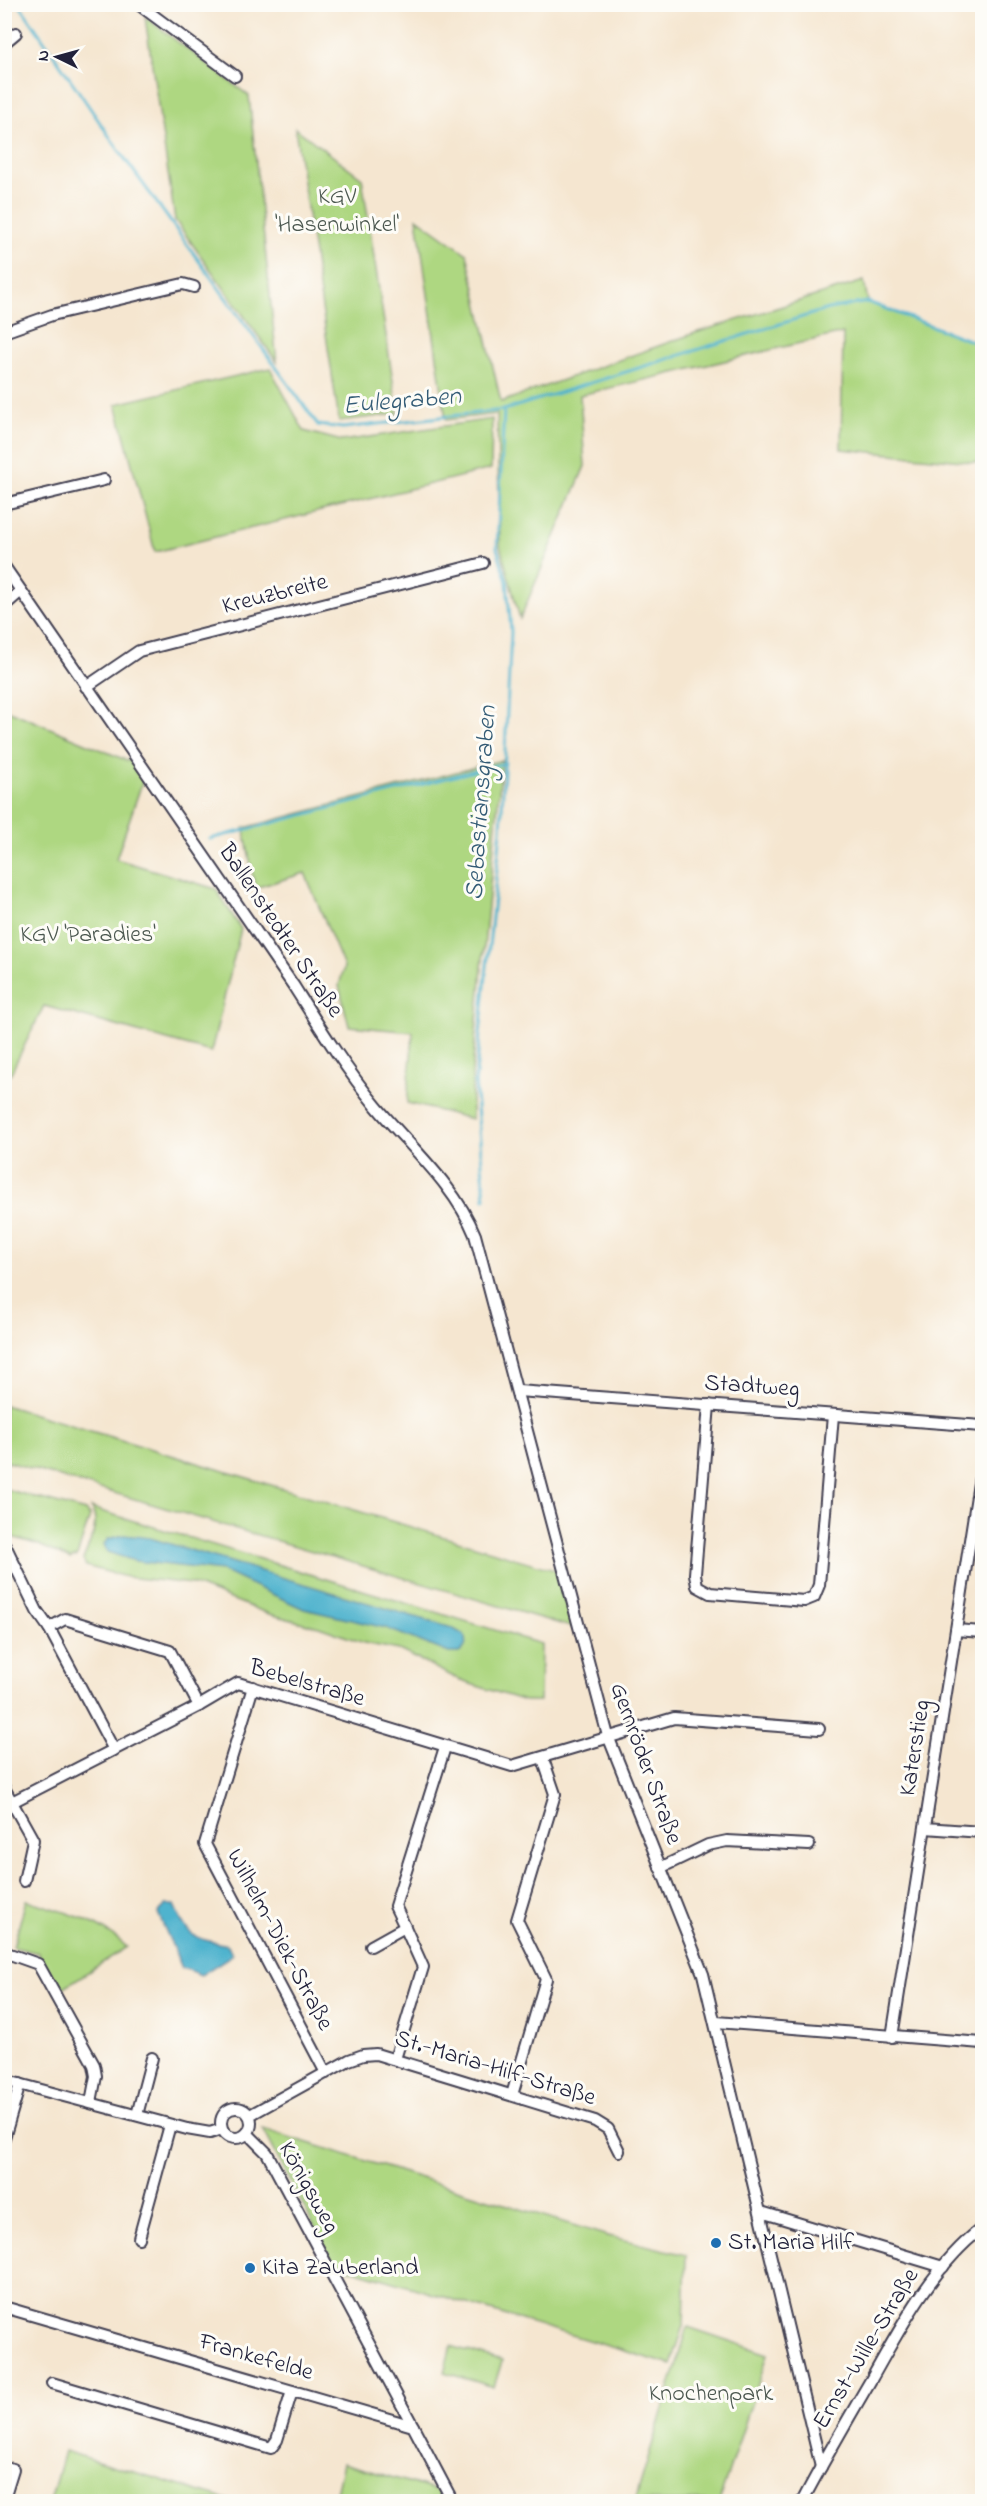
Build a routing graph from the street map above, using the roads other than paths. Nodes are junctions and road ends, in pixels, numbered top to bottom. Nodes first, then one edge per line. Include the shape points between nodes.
1 (138, 4) edge
2 (16, 33) dead end
3 (4, 43) edge
4 (235, 76) dead end
5 (194, 287) dead end
6 (4, 332) edge
7 (104, 480) dead end
8 (4, 504) edge
9 (483, 563) dead end
10 (4, 566) edge
11 (21, 591) junction
12 (4, 606) edge
13 (86, 687) junction
14 (499, 1326) joint
15 (518, 1391) junction
16 (709, 1405) junction
17 (833, 1415) junction
18 (982, 1426) edge
19 (982, 1464) edge
20 (5, 1545) edge
21 (49, 1628) junction
22 (956, 1630) junction
23 (982, 1632) edge
24 (253, 1687) junction
25 (200, 1706) junction
26 (819, 1729) dead end
27 (608, 1736) junction
28 (445, 1747) junction
29 (114, 1749) junction
30 (543, 1759) junction
31 (4, 1788) edge
32 (8, 1803) edge
33 (925, 1828) junction
34 (982, 1832) edge
35 (809, 1845) dead end
36 (660, 1868) junction
37 (24, 1881) dead end
38 (405, 1927) junction
39 (371, 1946) dead end
40 (4, 1952) edge
41 (716, 2022) junction
42 (892, 2037) junction
43 (982, 2043) edge
44 (152, 2058) dead end
45 (395, 2059) junction
46 (326, 2073) junction
47 (4, 2080) edge
48 (20, 2084) junction
49 (512, 2095) junction
50 (91, 2102) junction
51 (137, 2115) junction
52 (250, 2115) junction
53 (170, 2125) junction
54 (222, 2129) junction
55 (248, 2133) junction
56 (4, 2138) edge
57 (619, 2151) dead end
58 (761, 2212) junction
59 (982, 2229) edge
60 (139, 2238) dead end
61 (943, 2266) junction
62 (4, 2307) edge
63 (52, 2383) dead end
64 (292, 2391) junction
65 (413, 2426) junction
66 (4, 2466) edge
67 (820, 2467) junction
68 (4, 2498) edge
69 (453, 2502) edge
70 (802, 2502) edge

1 - 4 street
2 - 3 street
5 - 6 street via 183,284 52,315
7 - 8 street
9 - 13 street, Kreuzbreite via 139,651
10 - 11 street, Ballenstedter Straße
11 - 12 street
11 - 13 street, Ballenstedter Straße
13 - 14 street, Ballenstedter Straße via 335,1050 375,1105 466,1212
14 - 15 street, Gernröder Straße
15 - 16 street, Stadtweg
15 - 27 street, Gernröder Straße
16 - 17 street, Stadtweg
16 - 17 street via 696,1584 707,1593 804,1601 814,1597 819,1585
17 - 18 street, Stadtweg
19 - 22 street, Katerstieg
20 - 21 street
21 - 25 street via 65,1619 170,1651
21 - 29 street
22 - 23 street
22 - 33 street, Katerstieg
24 - 25 street, Bebelstraße via 238,1683
24 - 28 street, Bebelstraße
24 - 46 street, Wilhelm-Diek-Straße via 205,1844
25 - 29 street, Bebelstraße
26 - 27 street, Bebelstraße via 674,1718
27 - 30 street, Bebelstraße
27 - 36 street, Gernröder Straße
28 - 30 street, Bebelstraße via 512,1766
28 - 38 street via 395,1906
29 - 32 street, Bebelstraße
30 - 49 street via 555,1794 517,1920 546,1979
31 - 32 street
32 - 37 street via 33,1840
33 - 34 street
33 - 42 street, Katerstieg
35 - 36 street via 721,1842
36 - 41 street, Gernröder Straße via 703,1974
38 - 39 street
38 - 45 street via 423,1967
40 - 50 street via 38,1964 94,2065
41 - 42 street
41 - 58 street, Gernröder Straße
42 - 43 street
44 - 51 street
45 - 46 street, St.-Maria-Hilf-Straße via 363,2055
45 - 49 street, St.-Maria-Hilf-Straße
46 - 52 street, St.-Maria-Hilf-Straße
47 - 48 street
48 - 50 street
48 - 56 street
49 - 57 street, St.-Maria-Hilf-Straße via 595,2121 608,2130
50 - 51 street
51 - 53 street
52 - 54 street via 241,2108 230,2109 222,2118
52 - 55 street
53 - 54 street via 210,2133
53 - 60 street
54 - 55 street via 237,2138
55 - 65 street, Königsweg via 267,2153
58 - 61 street
58 - 67 street, Gernröder Straße
59 - 61 street, Ernst-Wille-Straße
61 - 67 street, Ernst-Wille-Straße via 896,2337
62 - 64 street, Frankefelde
63 - 64 street via 271,2448
64 - 65 street, Frankefelde
65 - 69 street
66 - 68 street via 14,2469
67 - 70 street, Ernst-Wille-Straße

